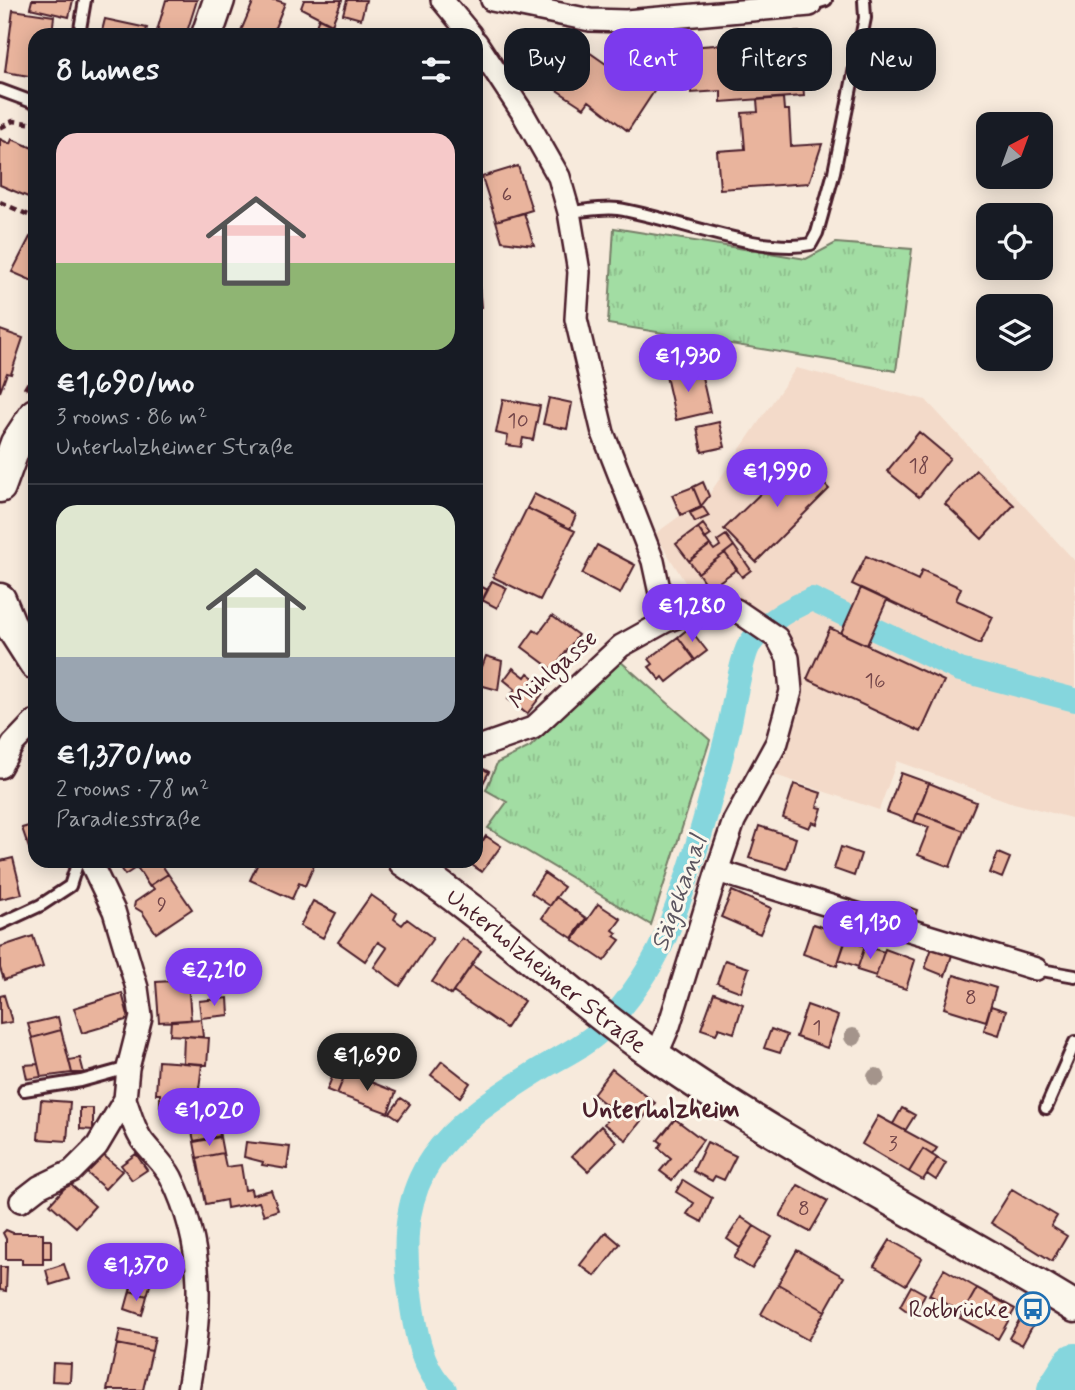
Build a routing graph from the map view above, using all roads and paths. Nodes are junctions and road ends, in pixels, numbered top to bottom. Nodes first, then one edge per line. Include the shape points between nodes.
1 (85, 0) edge
2 (219, 0) edge
3 (442, 0) edge
4 (492, 0) edge
5 (864, 0) edge
6 (818, 3) edge
7 (80, 28) edge
8 (209, 28) edge
9 (465, 28) edge
10 (483, 53) edge
11 (0, 90) edge
12 (28, 100) edge
13 (28, 123) edge
14 (0, 128) edge
15 (0, 202) edge
16 (569, 212) junction
17 (28, 215) edge
18 (28, 425) edge
19 (0, 487) edge
20 (0, 599) edge
21 (666, 621) junction
22 (6, 627) edge
23 (28, 655) edge
24 (28, 729) edge
25 (483, 746) edge
26 (0, 767) edge
27 (76, 868) edge
28 (93, 868) edge
29 (414, 868) edge
30 (717, 871) junction
31 (0, 924) edge
32 (1036, 969) joint
33 (1075, 976) edge
34 (1075, 1042) edge
35 (656, 1056) junction
36 (128, 1068) junction
37 (24, 1090) dead end
38 (125, 1099) junction
39 (1046, 1108) dead end
40 (21, 1201) dead end
41 (1070, 1303) edge
42 (188, 1390) edge

1 - 7 lane
2 - 8 street
3 - 9 street
4 - 6 street via 590,20 626,21
5 - 16 lane via 865,18 834,172 811,244 797,247 734,237 616,208
10 - 16 street via 559,177
11 - 12 lane
13 - 14 path via 13,121
15 - 17 path
16 - 21 street via 579,272 576,319 603,433 653,561
18 - 19 street
20 - 22 street
21 - 25 street, Mühlgasse via 621,646 533,728
21 - 30 street, Mühlgasse via 692,612 736,610 777,638 788,658 791,691 777,742 734,821
22 - 23 street
24 - 26 street
27 - 31 lane via 70,886
28 - 36 street via 114,911 137,988 141,1017
29 - 35 street, Unterholzheimer Straße
30 - 32 street
30 - 35 street, Mühlgasse
32 - 33 lane
34 - 39 lane
35 - 41 street via 740,1111
36 - 37 lane
36 - 38 street
38 - 40 street via 97,1146 72,1171
38 - 42 street via 142,1140 169,1173 185,1209 196,1253 200,1321

